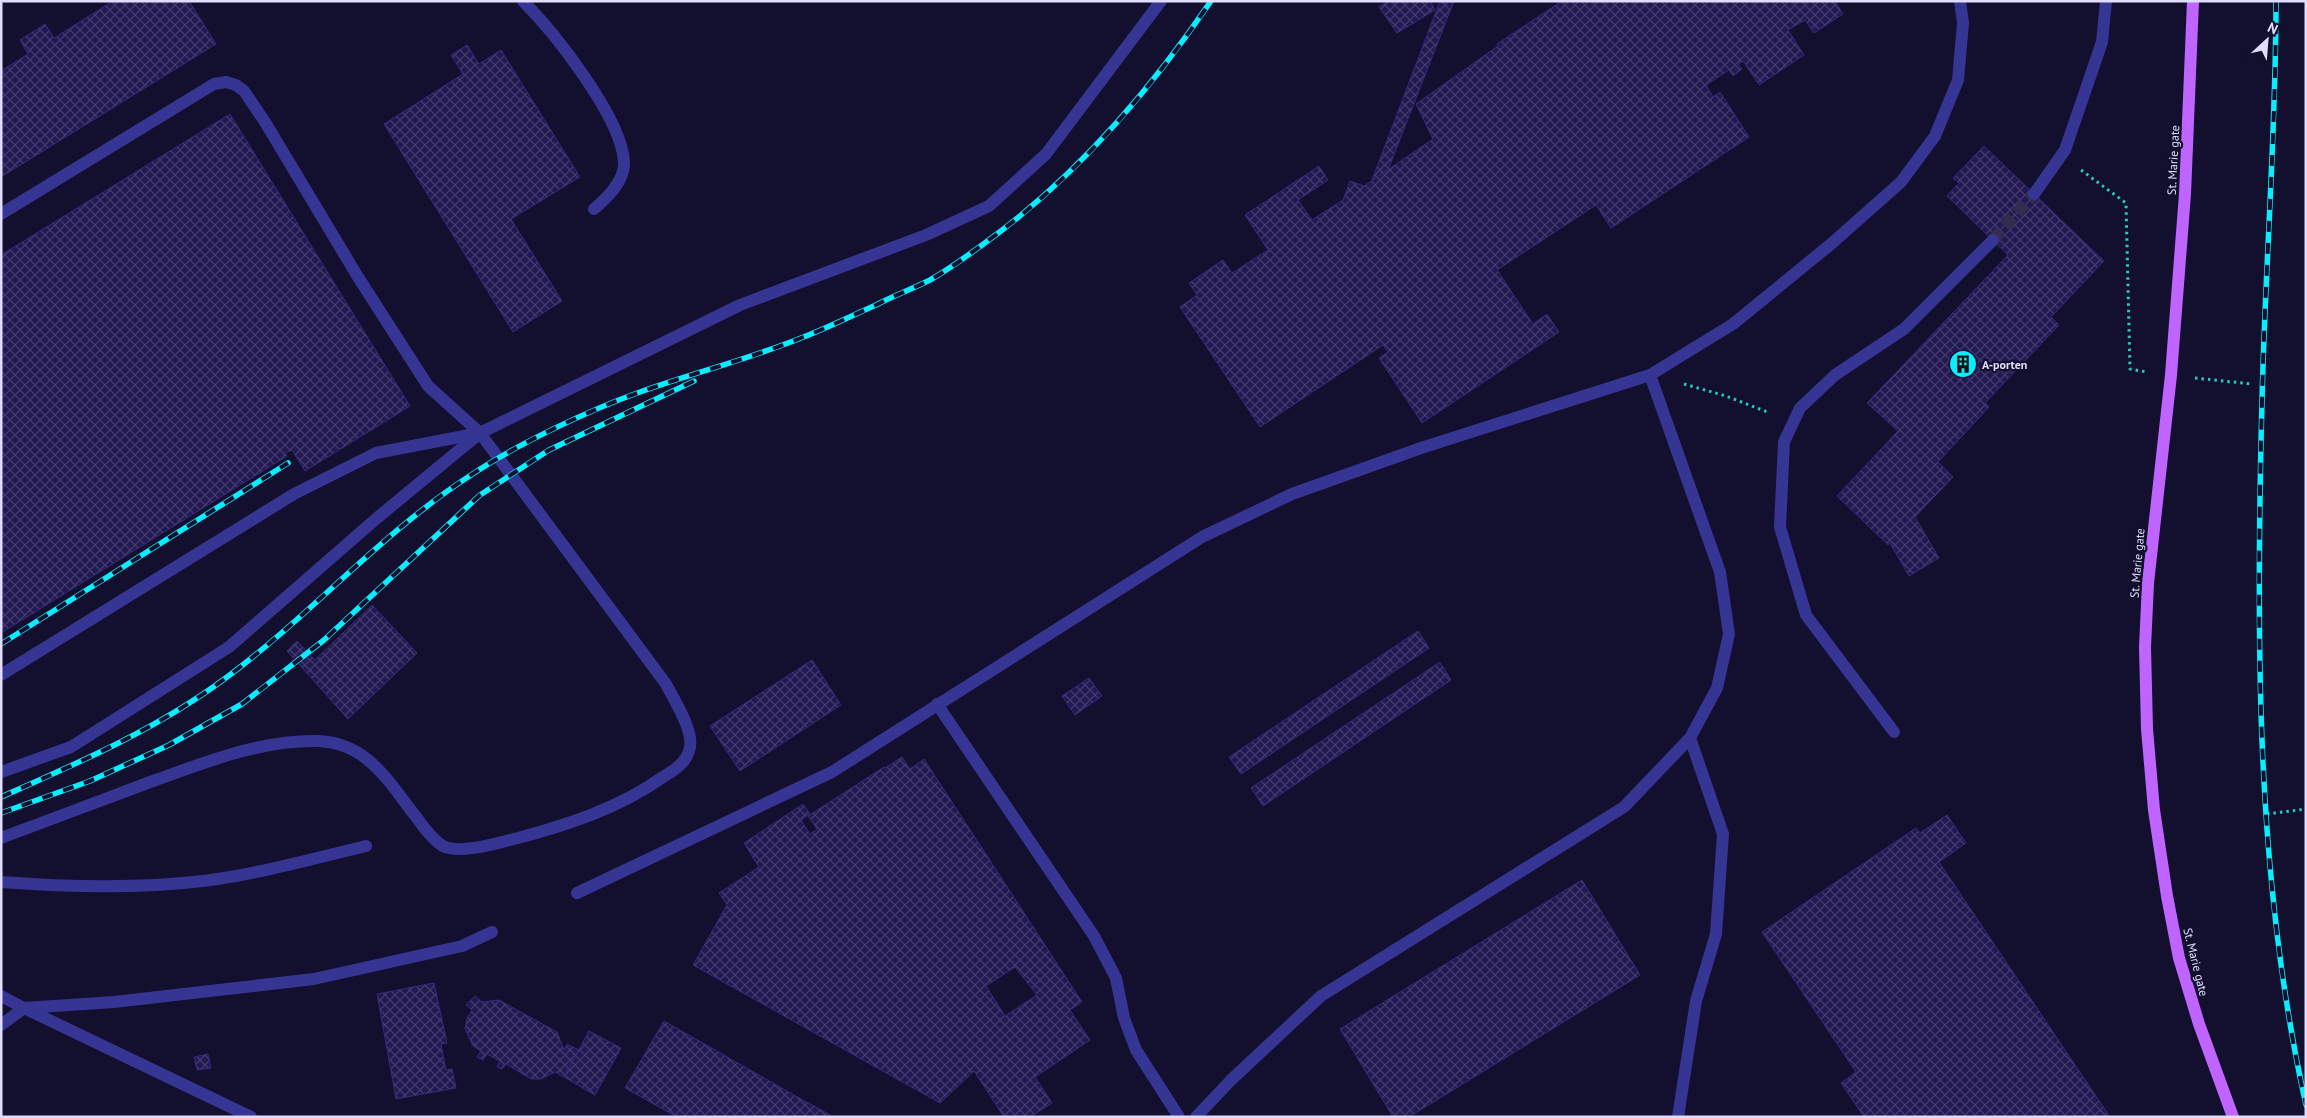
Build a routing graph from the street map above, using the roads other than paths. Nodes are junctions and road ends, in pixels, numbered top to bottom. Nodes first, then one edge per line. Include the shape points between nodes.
1 (523, 1) edge
2 (1161, 1) edge
3 (1960, 1) edge
4 (2106, 1) edge
5 (2193, 1) edge
6 (2034, 194) tunnel mouth
7 (594, 209) dead end
8 (1, 214) edge
9 (1993, 240) tunnel mouth
10 (1650, 375) junction
11 (480, 433) junction
12 (1, 675) edge
13 (937, 704) junction
14 (1894, 732) dead end
15 (1690, 738) junction
16 (1, 772) edge
17 (1, 838) edge
18 (366, 846) dead end
19 (1, 882) edge
20 (577, 894) dead end
21 (492, 932) dead end
22 (1, 996) edge
23 (24, 1008) junction
24 (1, 1025) edge
25 (1680, 1111) edge
26 (251, 1117) edge
27 (1179, 1117) edge
28 (1196, 1117) edge
29 (1688, 1117) edge
30 (2233, 1117) edge

1 - 7 street via 560,42 589,84 622,152 623,170 616,186
2 - 11 street via 1046,154 989,206 926,235 740,305
3 - 10 street via 1963,23 1958,80 1935,136 1901,182 1832,244 1733,324
4 - 6 street via 2102,42 2061,155
5 - 30 main road, St. Marie gate via 2185,194 2171,379 2148,583 2145,647 2147,728 2154,810 2180,958 2199,1024
8 - 11 street via 214,84 226,82 236,85 244,91 265,122 428,386
9 - 14 street via 1904,329 1835,375 1800,408 1784,442 1780,527 1806,615
10 - 13 street via 1421,448 1292,494 1202,537
10 - 15 street via 1720,572 1729,634 1718,688
11 - 12 street via 376,453 294,494
11 - 16 street via 376,518 229,647 71,747
11 - 17 street via 666,684 689,734 690,749 682,764 621,803 572,823 464,849 444,846 426,831 373,762 360,752 334,742 269,745 183,770
13 - 20 street via 832,772
13 - 27 street via 1094,936 1116,978 1124,1018 1136,1050
15 - 25 street via 1723,834 1716,934 1696,1001
15 - 28 street via 1624,807 1321,996 1230,1080
18 - 19 street via 203,881 66,887
21 - 23 street via 462,946 314,979 114,1002
22 - 23 street
23 - 24 street
23 - 26 street
25 - 29 street

